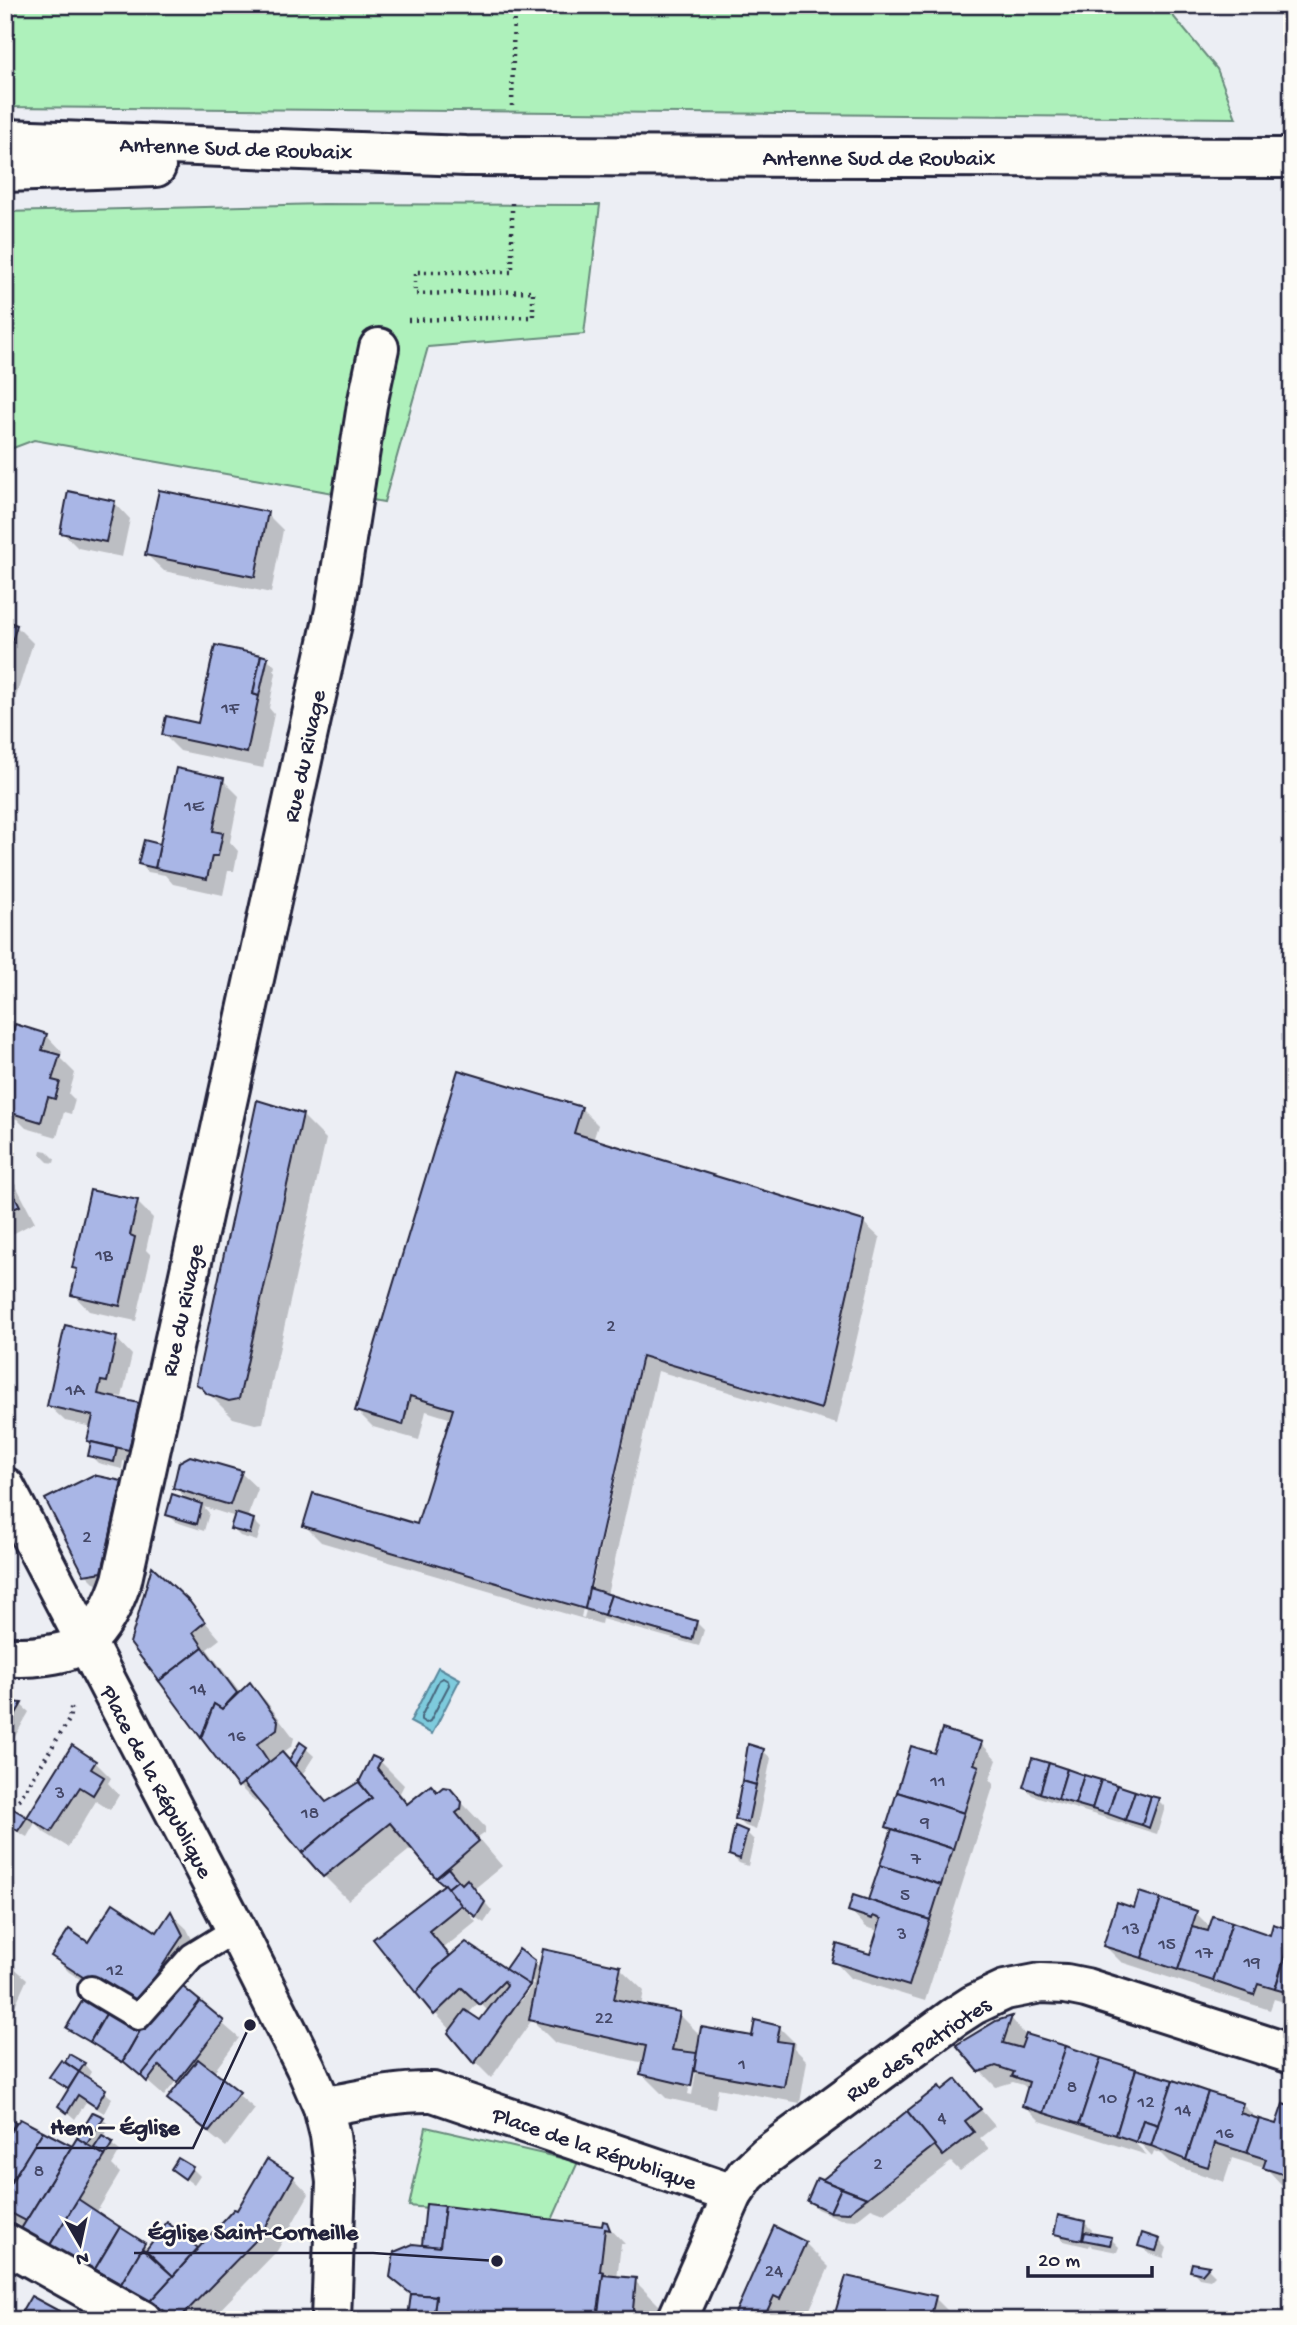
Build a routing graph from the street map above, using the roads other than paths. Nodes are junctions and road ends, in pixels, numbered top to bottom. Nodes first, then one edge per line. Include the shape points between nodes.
1 (5, 139) edge
2 (466, 156) junction
3 (1292, 158) edge
4 (5, 172) edge
5 (379, 348) road end
6 (5, 1487) edge
7 (85, 1643) junction
8 (5, 1656) edge
9 (236, 1929) junction
10 (91, 1989) dead end
11 (1292, 2054) edge
12 (323, 2107) junction
13 (733, 2194) junction
14 (5, 2243) edge
15 (142, 2320) edge
16 (331, 2320) edge
17 (677, 2320) edge

1 - 2 main road, Antenne Sud de Roubaix
2 - 3 main road, Antenne Sud de Roubaix
2 - 4 main road, Antenne Sud de Roubaix
5 - 7 main road, Rue du Rivage via 335,610 125,1566 114,1602
6 - 7 main road, Place de la République
7 - 8 main road via 57,1653
7 - 9 main road, Place de la République
9 - 10 lane via 192,1956 138,2017
9 - 12 main road, Place de la République
11 - 13 main road, Rue des Patriotes via 1086,1987 1041,1983 1005,1990 953,2018 766,2155
12 - 13 main road, Place de la République via 412,2091 433,2092
12 - 16 main road, Place de la République via 336,2182
13 - 17 main road
14 - 15 main road

